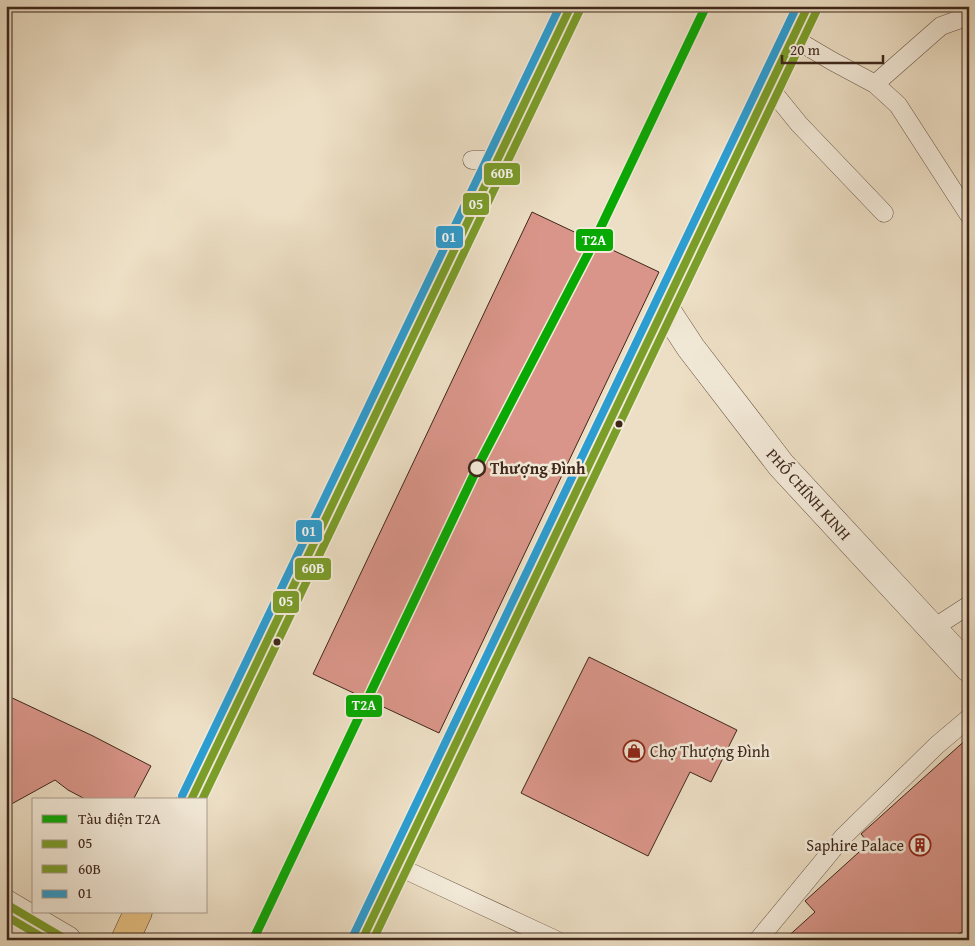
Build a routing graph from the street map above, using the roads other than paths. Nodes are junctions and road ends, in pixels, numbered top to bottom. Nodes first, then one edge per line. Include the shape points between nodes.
1 (571, 6) edge
2 (808, 6) edge
3 (969, 16) edge
4 (793, 38) junction
5 (875, 84) junction
6 (769, 87) junction
7 (884, 213) dead end
8 (969, 215) edge
9 (664, 307) junction
10 (969, 605) edge
11 (932, 629) junction
12 (969, 668) edge
13 (969, 718) edge
14 (192, 798) edge
15 (397, 866) junction
16 (6, 904) edge
17 (137, 914) edge
18 (67, 940) edge
19 (125, 940) edge
20 (362, 940) edge
21 (556, 940) edge
22 (758, 940) edge

1 - 14 main road via 485,160
2 - 4 main road
3 - 5 lane via 941,26
4 - 5 lane
4 - 6 main road
5 - 8 lane via 898,105
6 - 7 lane via 799,124
6 - 9 main road
9 - 11 street, PHỐ CHÍNH KINH via 691,348 781,465
9 - 15 main road
10 - 11 lane
11 - 12 street, PHỐ CHÍNH KINH
13 - 22 lane via 843,836
15 - 20 main road
15 - 21 lane
16 - 18 street
17 - 19 main road

